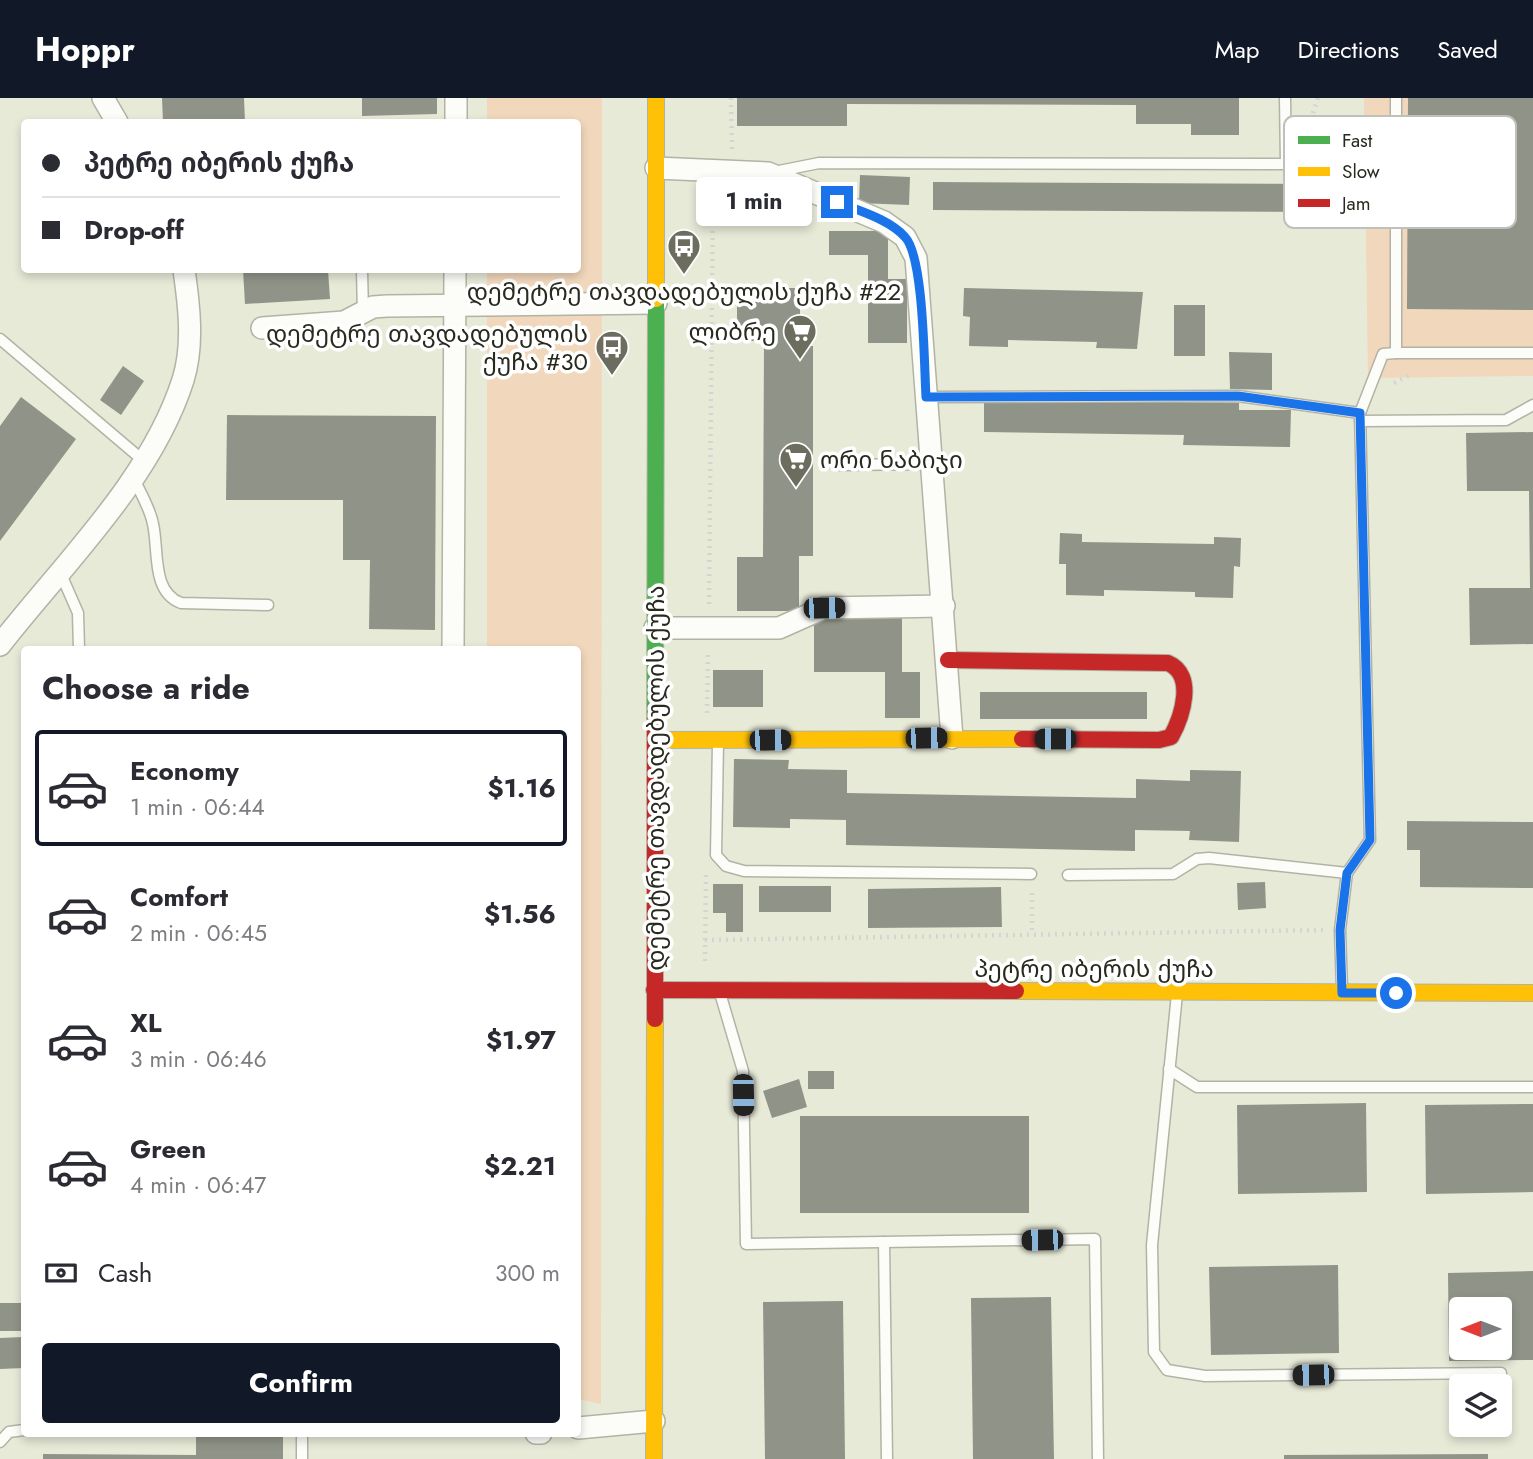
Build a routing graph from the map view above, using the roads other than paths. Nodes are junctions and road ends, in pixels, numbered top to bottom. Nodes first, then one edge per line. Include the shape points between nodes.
1 (103, 98) edge
2 (456, 98) edge
3 (656, 98) edge
4 (1285, 98) edge
5 (1396, 98) edge
6 (1285, 116) edge
7 (1396, 116) edge
8 (115, 119) edge
9 (456, 119) edge
10 (1284, 164) edge
11 (656, 168) junction
12 (768, 173) junction
13 (1396, 228) edge
14 (184, 273) edge
15 (362, 273) edge
16 (455, 273) edge
17 (656, 303) junction
18 (455, 306) junction
19 (363, 314) junction
20 (262, 328) dead end
21 (0, 339) edge
22 (1396, 353) junction
23 (1533, 353) edge
24 (926, 397) junction
25 (1533, 405) edge
26 (1360, 417) junction
27 (930, 464) junction
28 (841, 465) dead end
29 (139, 469) junction
30 (60, 572) junction
31 (268, 605) dead end
32 (944, 606) junction
33 (655, 628) junction
34 (0, 645) edge
35 (79, 646) edge
36 (453, 646) edge
37 (948, 660) junction
38 (952, 738) junction
39 (655, 740) junction
40 (713, 740) junction
41 (1347, 873) junction
42 (1031, 874) road end
43 (1068, 875) dead end
44 (654, 990) junction
45 (712, 990) junction
46 (1178, 991) junction
47 (1342, 993) junction
48 (1533, 993) edge
49 (1169, 1069) junction
50 (1533, 1087) edge
51 (884, 1242) junction
52 (1501, 1373) dead end
53 (654, 1421) junction
54 (581, 1428) edge
55 (21, 1430) edge
56 (302, 1437) edge
57 (0, 1442) edge
58 (302, 1459) edge
59 (654, 1459) edge
60 (887, 1459) edge
61 (1098, 1459) edge

1 - 8 street
2 - 9 street
3 - 11 street, დემეტრე თავდადებულის ქუჩა
4 - 6 lane
5 - 7 lane
10 - 12 lane via 819,163
11 - 12 street
11 - 17 street, დემეტრე თავდადებულის ქუჩა
12 - 24 street via 884,222 905,237 916,258
13 - 22 lane
14 - 29 street via 190,311 184,378 154,450
15 - 19 lane
16 - 18 street
17 - 18 street
17 - 33 street, დემეტრე თავდადებულის ქუჩა
18 - 19 street via 373,307
18 - 36 street
19 - 20 street via 344,322
21 - 29 lane
22 - 23 lane
22 - 26 lane via 1383,354
24 - 26 lane via 1238,396
24 - 27 street
25 - 26 lane via 1506,420 1374,421
26 - 41 lane via 1370,840
27 - 28 lane
27 - 32 street
29 - 30 street
29 - 31 lane via 162,585 170,599
30 - 34 street
30 - 35 lane via 78,613
32 - 33 street via 824,608 779,628
32 - 37 street
33 - 39 street, დემეტრე თავდადებულის ქუჩა
37 - 38 street
37 - 38 street via 1160,662 1175,666 1182,679 1182,715 1171,737
38 - 40 street
39 - 40 street
39 - 44 street, დემეტრე თავდადებულის ქუჩა
40 - 42 lane via 716,855 726,866 744,871
41 - 43 lane via 1209,858 1197,859 1173,874
41 - 47 lane via 1340,930
44 - 45 street, პეტრე იბერის ქუჩა
44 - 53 street, დემეტრე თავდადებულის ქუჩა
45 - 46 street, პეტრე იბერის ქუჩა
45 - 51 lane via 743,1071 746,1244
46 - 47 street, პეტრე იბერის ქუჩა
46 - 49 lane
47 - 48 street, პეტრე იბერის ქუჩა
49 - 50 lane via 1198,1087
49 - 52 lane via 1152,1245 1154,1352 1167,1370 1206,1376
51 - 60 lane
51 - 61 lane via 1095,1240
53 - 54 street
53 - 59 street, დემეტრე თავდადებულის ქუჩა
55 - 57 lane via 9,1432
56 - 58 lane

